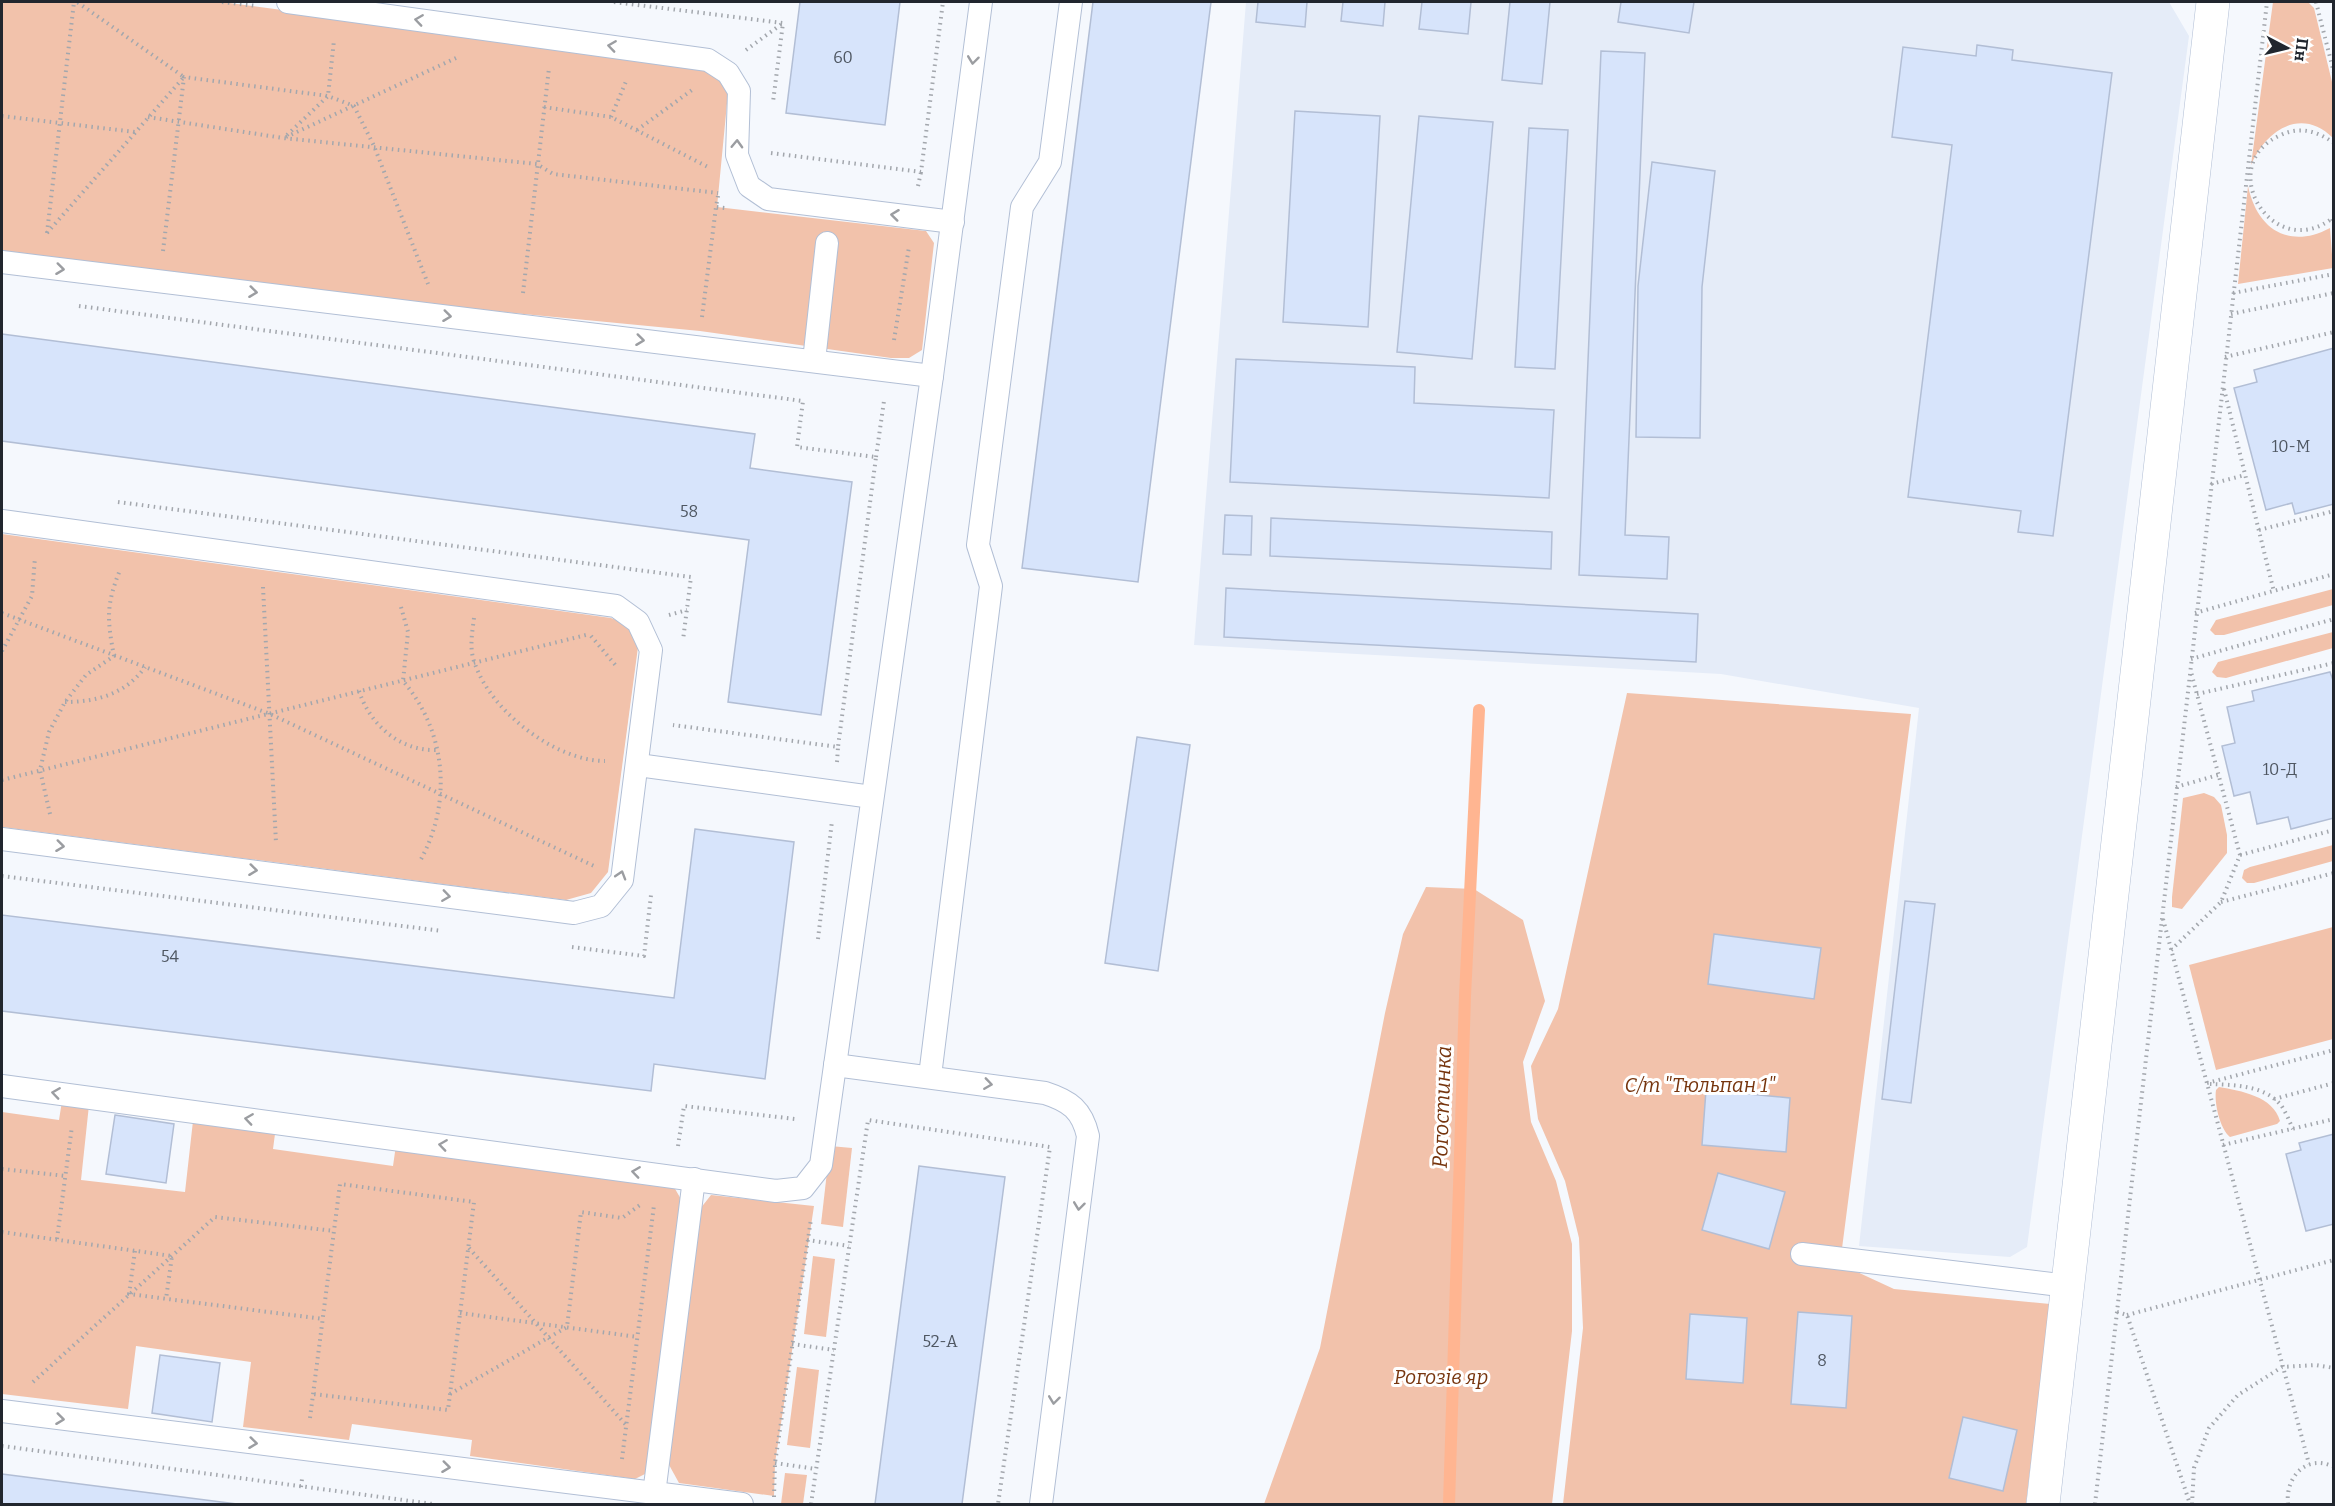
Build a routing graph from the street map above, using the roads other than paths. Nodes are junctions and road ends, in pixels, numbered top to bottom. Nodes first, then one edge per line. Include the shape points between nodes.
1 (288, 2) edge
2 (981, 2) edge
3 (1071, 2) edge
4 (2213, 2) edge
5 (953, 222) junction
6 (827, 243) dead end
7 (2, 262) edge
8 (814, 361) junction
9 (932, 376) junction
10 (2, 521) edge
11 (638, 765) junction
12 (872, 797) junction
13 (2, 839) edge
14 (835, 1065) junction
15 (930, 1076) junction
16 (2, 1086) edge
17 (694, 1179) junction
18 (1802, 1254) dead end
19 (2068, 1286) junction
20 (2, 1411) edge
21 (654, 1494) junction
22 (742, 1504) edge
23 (1041, 1504) edge
24 (2043, 1504) edge

5 -> 1 lane via 768,199 749,186 736,155 739,91 728,73 708,60
2 -> 5 lane
3 - 15 lane via 1050,162 1022,207 978,545 991,586
4 - 19 street
5 - 9 lane
6 - 8 lane
7 -> 8 lane
8 - 9 lane
9 - 12 lane
10 - 11 lane via 616,606 638,622 651,650
11 - 12 lane
13 -> 11 lane via 574,913 601,906 622,880
12 - 14 lane
14 - 15 lane
14 - 17 lane via 821,1165 803,1188 776,1191
15 -> 23 lane via 1045,1093 1064,1099 1084,1119 1088,1136
17 -> 16 lane via 657,1185
17 - 21 lane
18 - 19 lane
19 - 24 street
20 -> 21 lane
21 - 22 lane

